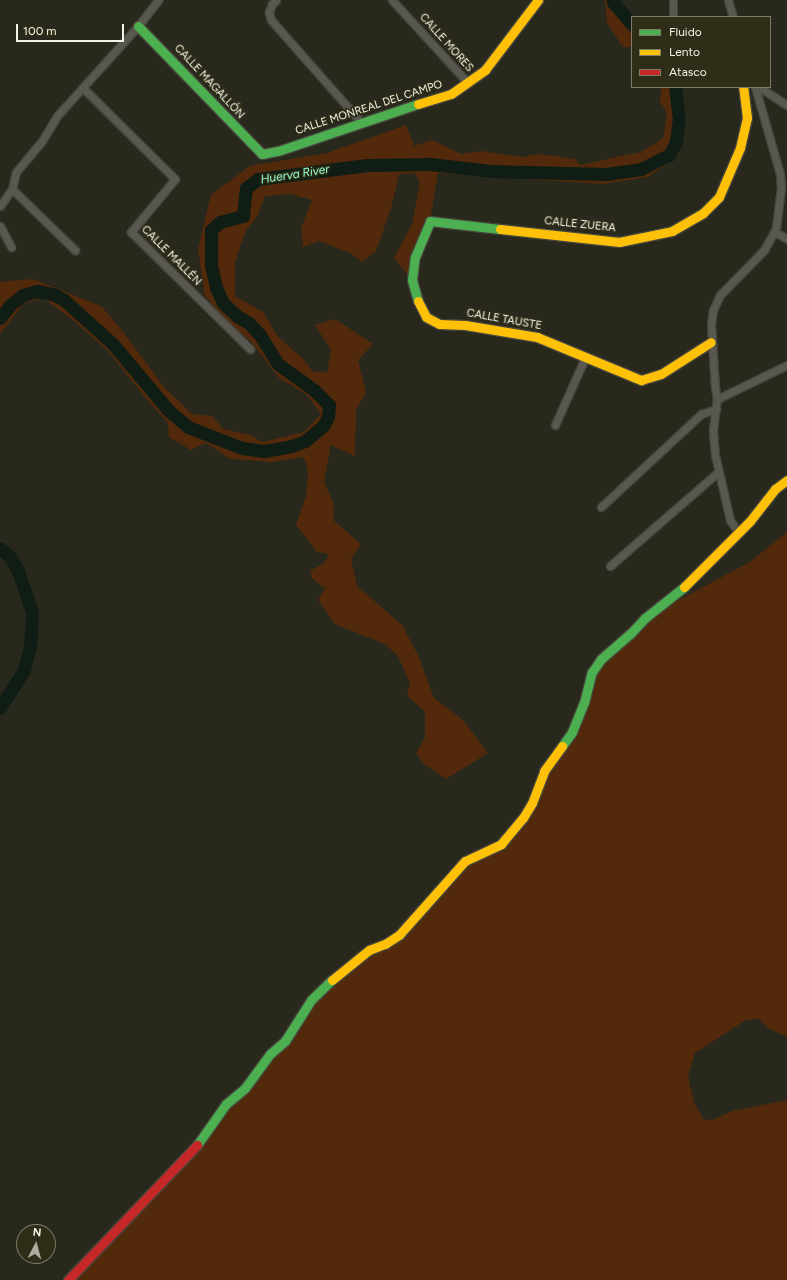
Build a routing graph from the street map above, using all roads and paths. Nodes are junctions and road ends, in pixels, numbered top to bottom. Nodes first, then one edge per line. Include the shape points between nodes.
1 (158, 0) edge
2 (276, 0) edge
3 (392, 0) edge
4 (538, 0) edge
5 (672, 0) edge
6 (728, 0) edge
7 (673, 16) edge
8 (733, 16) edge
9 (138, 26) junction
10 (468, 83) junction
11 (83, 88) junction
12 (743, 88) edge
13 (755, 88) edge
14 (761, 88) edge
15 (757, 98) junction
16 (787, 105) edge
17 (361, 122) junction
18 (262, 154) joint
19 (12, 189) junction
20 (0, 206) edge
21 (430, 221) joint
22 (0, 226) edge
23 (775, 232) junction
24 (787, 239) edge
25 (11, 247) dead end
26 (75, 250) dead end
27 (712, 342) junction
28 (250, 349) dead end
29 (585, 358) junction
30 (786, 367) edge
31 (717, 399) junction
32 (716, 409) junction
33 (555, 425) dead end
34 (718, 472) junction
35 (787, 480) edge
36 (601, 507) dead end
37 (739, 533) junction
38 (610, 566) dead end
39 (68, 1280) edge

1 - 9 street
2 - 17 street via 269,12 271,20
3 - 10 street, CALLE MORES
4 - 10 street, CALLE MONREAL DEL CAMPO via 485,70
5 - 7 street
6 - 8 street
9 - 11 street
9 - 18 street, CALLE MAGALLÓN
10 - 17 street, CALLE MONREAL DEL CAMPO via 451,94
11 - 19 street via 57,116 42,141 16,172
11 - 28 street, CALLE MALLÉN via 175,179 131,232
12 - 21 street, CALLE ZUERA via 746,118 740,148 719,197 704,212 672,231 619,242
13 - 15 street
14 - 15 street
14 - 16 street
15 - 23 street via 781,181
17 - 18 street, CALLE MONREAL DEL CAMPO via 278,151
19 - 20 street
19 - 26 street
21 - 29 street, CALLE TAUSTE via 415,257 412,280 416,297 426,317 439,324 465,325 537,336
22 - 25 street
23 - 24 street
23 - 27 street via 753,263 720,295 712,316
27 - 29 street, CALLE TAUSTE via 661,374 641,380
27 - 31 street
29 - 33 street
30 - 31 street
31 - 32 street
32 - 34 street via 713,438
32 - 36 street via 701,414
34 - 37 street via 730,520
34 - 38 street
35 - 37 street via 775,489
37 - 39 street via 693,580 610,650 592,672 584,703 572,732 544,771 532,803 513,831 501,844 465,861 399,935 369,950 311,1000 285,1041 270,1054 245,1088 226,1104 196,1146

